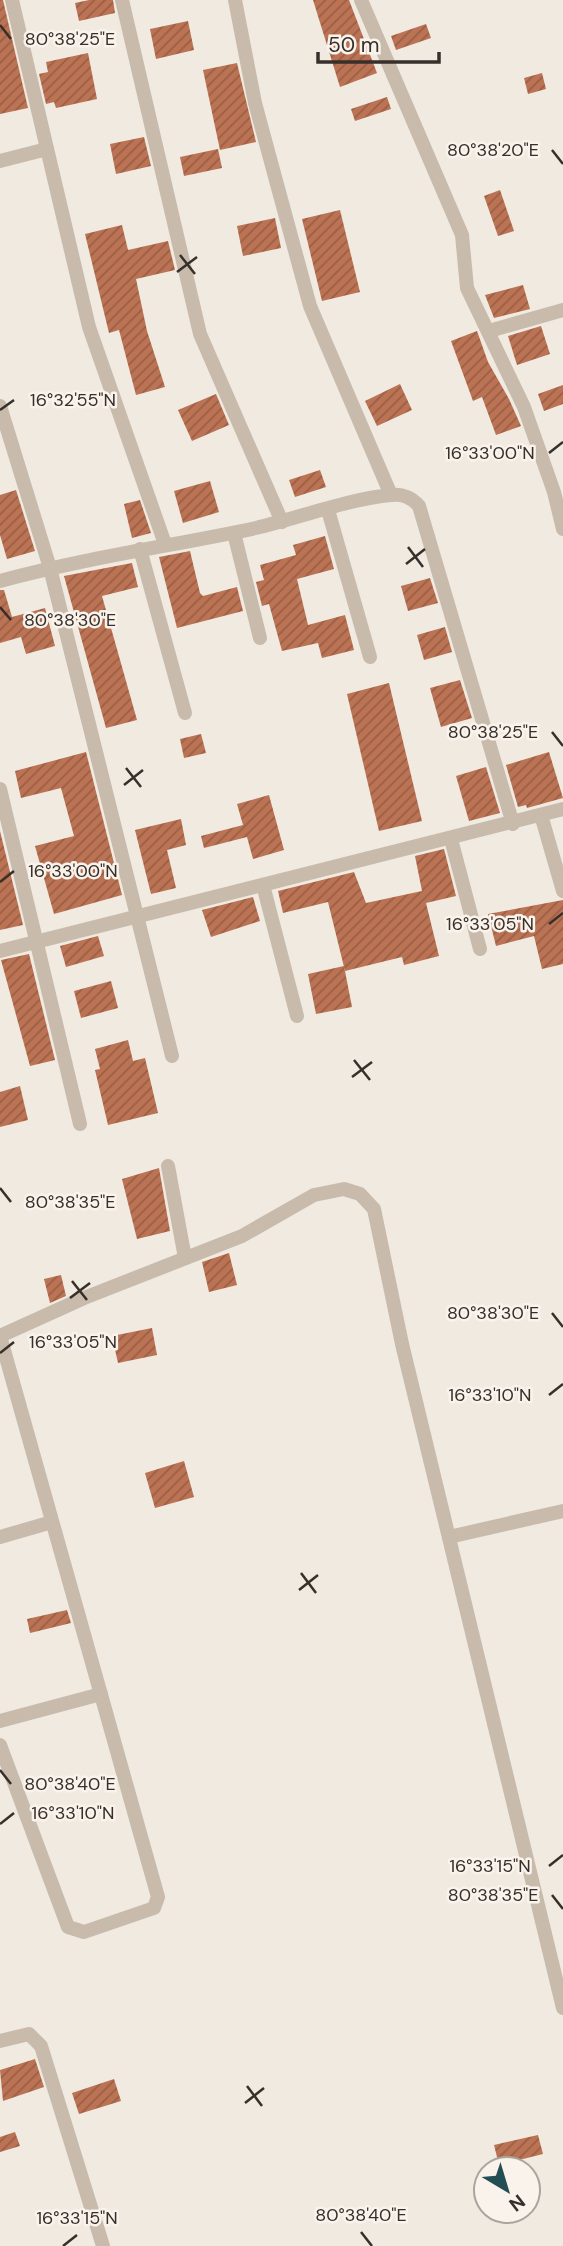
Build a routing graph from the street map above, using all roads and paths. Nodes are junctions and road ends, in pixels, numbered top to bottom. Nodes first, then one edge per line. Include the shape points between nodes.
1 (12, 0) edge
2 (122, 0) edge
3 (235, 0) edge
4 (360, 0) edge
5 (47, 149) junction
6 (0, 161) edge
7 (563, 310) edge
8 (489, 331) junction
9 (0, 406) edge
10 (391, 495) junction
11 (328, 510) junction
12 (282, 522) junction
13 (563, 529) edge
14 (234, 533) junction
15 (165, 544) junction
16 (140, 549) junction
17 (50, 568) junction
18 (0, 581) edge
19 (260, 638) dead end
20 (370, 657) dead end
21 (185, 713) dead end
22 (0, 789) edge
23 (563, 809) edge
24 (541, 815) junction
25 (513, 824) junction
26 (451, 839) junction
27 (263, 885) junction
28 (563, 891) edge
29 (138, 914) junction
30 (37, 942) junction
31 (480, 949) dead end
32 (0, 951) edge
33 (297, 1016) dead end
34 (172, 1056) dead end
35 (80, 1124) dead end
36 (168, 1166) dead end
37 (185, 1258) junction
38 (0, 1336) edge
39 (563, 1511) edge
40 (52, 1522) junction
41 (0, 1536) edge
42 (449, 1537) junction
43 (101, 1694) junction
44 (0, 1721) edge
45 (0, 1745) edge
46 (563, 2008) edge
47 (0, 2041) edge
48 (103, 2246) edge

1 - 5 street
2 - 12 street via 200,334
3 - 10 street via 255,103 310,306
4 - 8 street via 461,235 467,288
5 - 6 street
5 - 15 street via 89,327
7 - 8 street
8 - 13 street via 524,407
9 - 17 street
10 - 11 street
10 - 25 street via 403,495 419,506
11 - 12 street
11 - 20 street
12 - 14 street
14 - 15 street
14 - 19 street
15 - 16 street
16 - 17 street
16 - 21 street
17 - 18 street
17 - 29 street
22 - 30 street
23 - 24 street
24 - 25 street
24 - 28 street
25 - 26 street
26 - 27 street
26 - 31 street
27 - 29 street
27 - 33 street
29 - 30 street
29 - 34 street
30 - 32 street
30 - 35 street
36 - 37 street
37 - 38 street
37 - 42 street via 242,1236 329,1190 344,1189 369,1202
38 - 40 street
39 - 42 street
40 - 41 street
40 - 43 street
42 - 46 street
43 - 44 street
43 - 45 street via 158,1897 148,1912 84,1932 68,1927
47 - 48 street via 29,2034 41,2046

